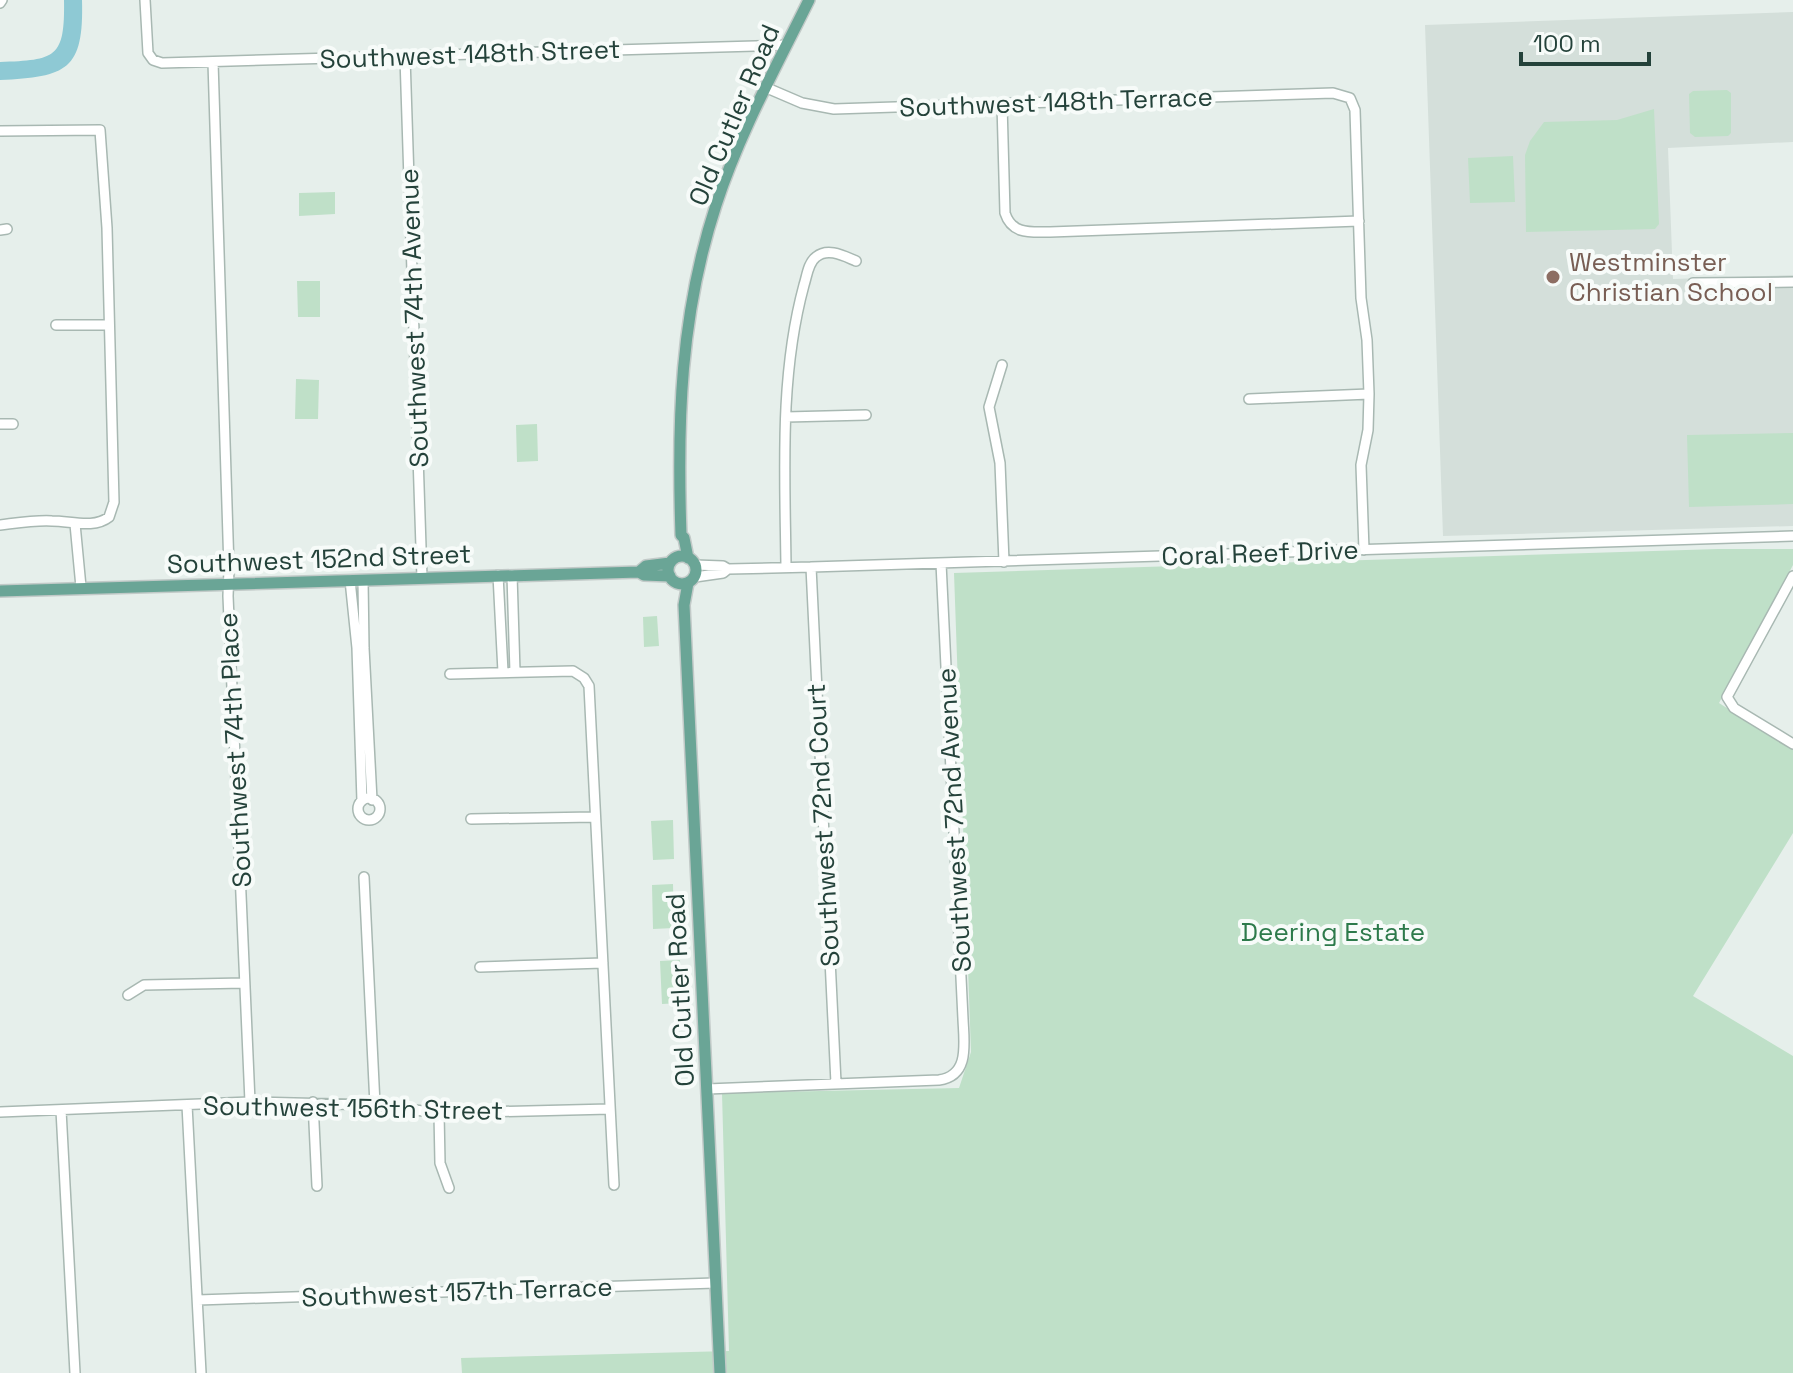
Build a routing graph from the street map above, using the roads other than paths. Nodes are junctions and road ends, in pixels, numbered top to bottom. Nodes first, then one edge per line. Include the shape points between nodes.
1 (145, 0) edge
2 (809, 0) edge
3 (787, 45) junction
4 (405, 57) junction
5 (213, 62) junction
6 (767, 88) junction
7 (1002, 104) junction
8 (0, 131) edge
9 (1359, 221) junction
10 (856, 261) dead end
11 (1793, 282) edge
12 (1693, 283) dead end
13 (56, 325) dead end
14 (108, 325) junction
15 (1002, 365) dead end
16 (1369, 394) junction
17 (1249, 399) dead end
18 (866, 415) dead end
19 (786, 417) junction
20 (0, 424) edge
21 (13, 424) dead end
22 (75, 524) junction
23 (0, 525) edge
24 (1793, 536) edge
25 (1364, 550) junction
26 (1004, 562) junction
27 (941, 563) junction
28 (786, 567) junction
29 (811, 567) junction
30 (682, 570) junction
31 (498, 575) junction
32 (512, 575) junction
33 (422, 578) junction
34 (357, 580) junction
35 (1792, 582) edge
36 (228, 583) junction
37 (78, 587) junction
38 (0, 591) edge
39 (503, 672) junction
40 (515, 672) junction
41 (450, 674) dead end
42 (1793, 744) edge
43 (367, 800) dead end
44 (594, 817) junction
45 (471, 819) dead end
46 (364, 877) dead end
47 (603, 963) junction
48 (480, 967) dead end
49 (244, 983) junction
50 (128, 995) dead end
51 (836, 1083) junction
52 (707, 1089) junction
53 (250, 1102) junction
54 (313, 1102) junction
55 (187, 1105) junction
56 (375, 1105) junction
57 (610, 1109) junction
58 (61, 1110) junction
59 (0, 1112) edge
60 (439, 1113) junction
61 (614, 1185) dead end
62 (317, 1186) dead end
63 (449, 1188) dead end
64 (715, 1283) junction
65 (198, 1300) junction
66 (75, 1373) edge
67 (201, 1373) edge
68 (720, 1373) edge

1 - 5 street, Southwest 148th Street via 147,46 153,60
2 - 3 main road, Old Cutler Road
3 - 4 street, Southwest 148th Street
3 - 6 main road, Old Cutler Road
4 - 5 street, Southwest 148th Street
4 - 33 street, Southwest 74th Avenue
5 - 36 street, Southwest 74th Place
6 - 7 street, Southwest 148th Terrace via 825,108
6 - 30 main road, Old Cutler Road via 721,190 694,291 679,414 677,538
7 - 9 street via 1007,220 1018,230
7 - 9 street, Southwest 148th Terrace via 1333,93 1348,97 1355,110
8 - 14 street via 100,130
9 - 16 street
10 - 19 street via 831,252 810,264 790,356
11 - 12 street
13 - 14 street
14 - 22 street via 114,502 109,517 99,523
15 - 26 street via 989,410 1000,460
16 - 17 street
16 - 25 street via 1361,465
18 - 19 street
19 - 28 street
20 - 21 street
22 - 23 street
22 - 37 street
24 - 25 street, Coral Reef Drive
25 - 26 street, Coral Reef Drive
26 - 27 street, Coral Reef Drive
27 - 29 street, Coral Reef Drive
27 - 51 street, Southwest 72nd Avenue via 963,1056 956,1076 939,1080
28 - 29 street, Coral Reef Drive
28 - 30 street, Coral Reef Drive via 723,573
29 - 51 street, Southwest 72nd Court
30 - 32 main road, Southwest 152nd Street
30 - 52 main road, Old Cutler Road
31 - 32 main road, Southwest 152nd Street
31 - 33 main road, Southwest 152nd Street
31 - 39 street
32 - 40 street
33 - 34 main road, Southwest 152nd Street
34 - 36 main road, Southwest 152nd Street
34 - 43 street
35 - 42 street via 1727,699
36 - 37 main road, Southwest 152nd Street
36 - 49 street, Southwest 74th Place
37 - 38 main road, Southwest 152nd Street
39 - 40 street
39 - 41 street
40 - 44 street via 570,671 581,675 589,689
44 - 45 street
44 - 47 street
46 - 56 street
47 - 48 street
47 - 57 street
49 - 50 street via 144,985
49 - 53 street, Southwest 74th Place
51 - 52 street
52 - 64 main road, Old Cutler Road
53 - 54 street, Southwest 156th Street
53 - 55 street, Southwest 156th Street
54 - 56 street, Southwest 156th Street
54 - 62 street
55 - 58 street, Southwest 156th Street
55 - 65 street
56 - 60 street, Southwest 156th Street
57 - 60 street, Southwest 156th Street
57 - 61 street
58 - 59 street, Southwest 156th Street
58 - 66 street
60 - 63 street via 440,1163
64 - 65 street, Southwest 157th Terrace
64 - 68 main road, Old Cutler Road
65 - 67 street

